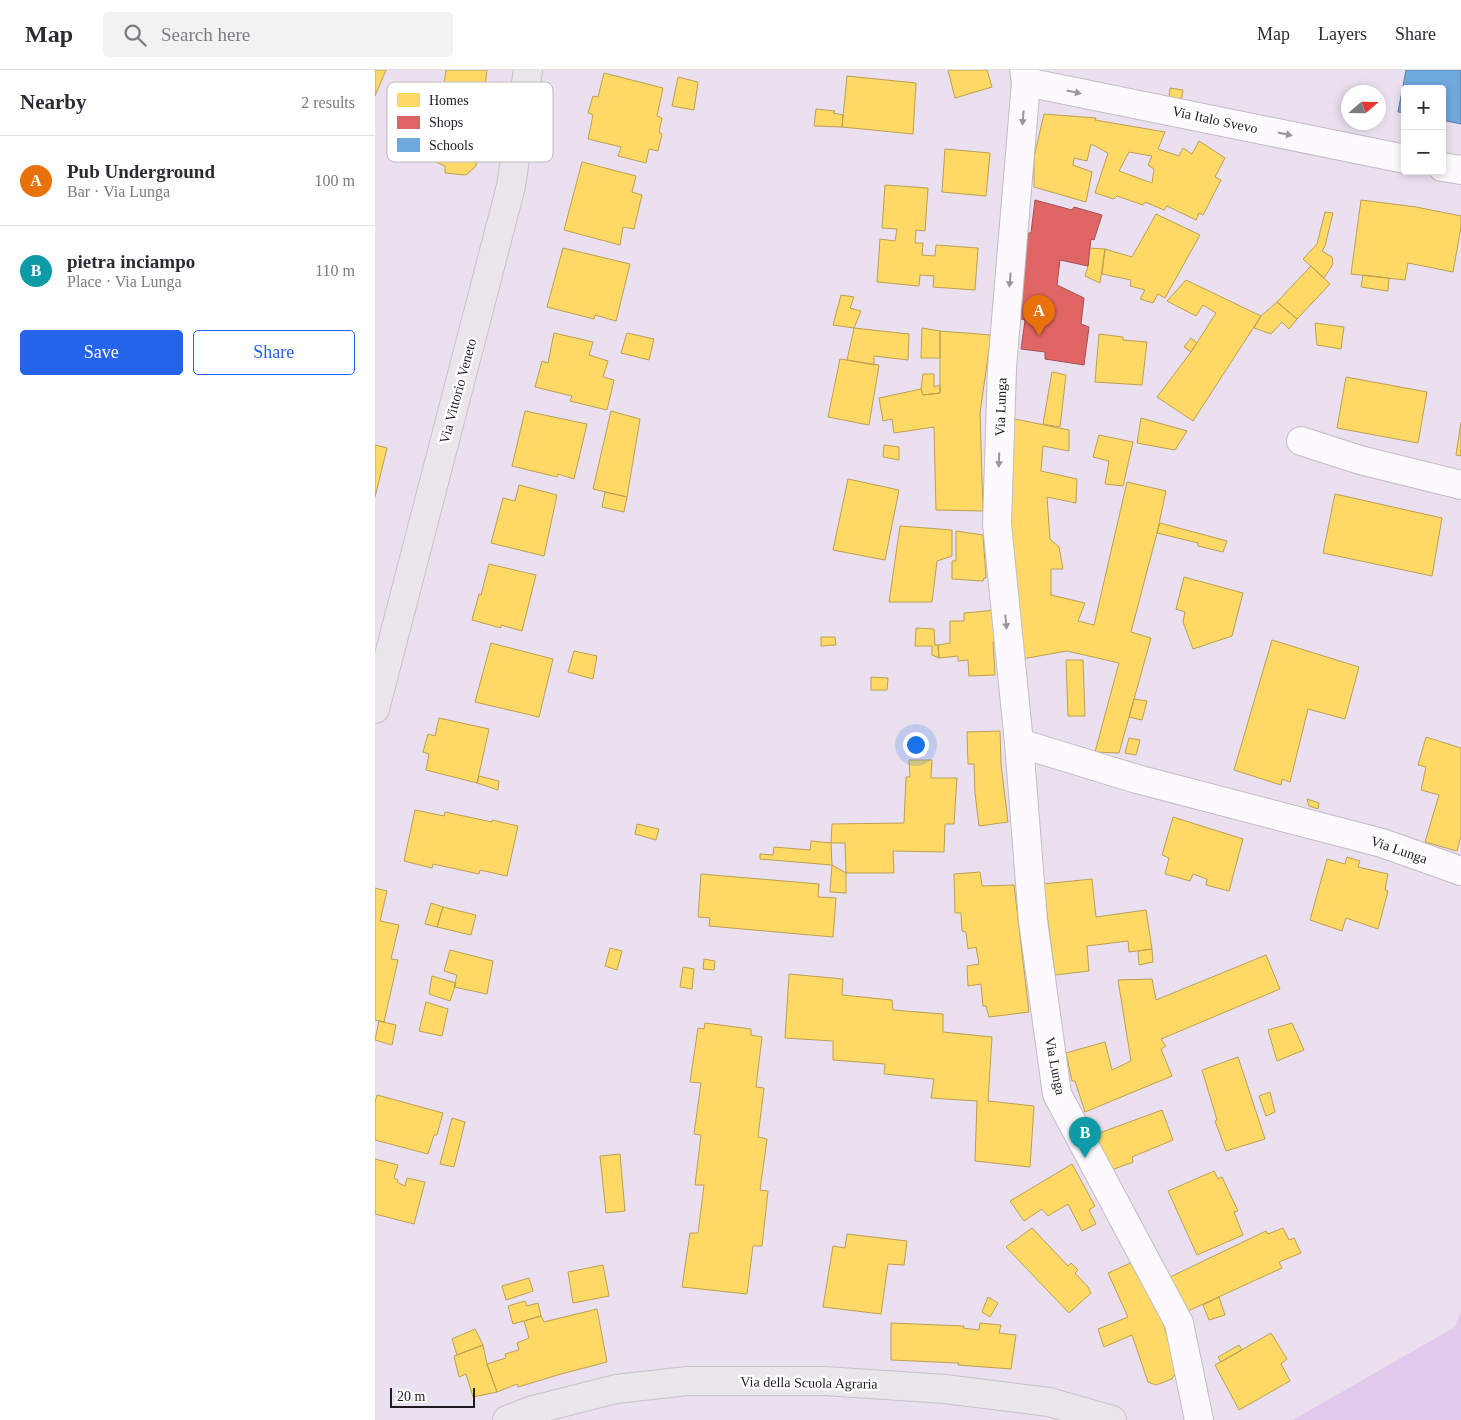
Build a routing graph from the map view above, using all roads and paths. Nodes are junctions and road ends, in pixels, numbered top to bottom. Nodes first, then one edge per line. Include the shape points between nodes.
1 (1025, 76) edge
2 (1401, 158) edge
3 (515, 162) edge
4 (1446, 168) edge
5 (1461, 170) edge
6 (1301, 441) dead end
7 (1461, 484) edge
8 (375, 709) edge
9 (1019, 743) junction
10 (1461, 871) edge
11 (507, 1420) edge
12 (1112, 1420) edge
13 (1199, 1420) edge

1 -> 2 street, Via Italo Svevo
1 -> 9 street, Via Lunga via 1003,368 997,524
3 - 8 main road, Via Vittorio Veneto via 511,186
4 - 5 street
6 - 7 street via 1360,460
9 - 10 street, Via Lunga via 1137,779 1382,843
9 - 13 street, Via Lunga via 1033,921 1057,1094 1179,1323
11 - 12 main road, Via della Scuola Agraria via 533,1410 616,1389 687,1382 825,1380 945,1389 1049,1402

